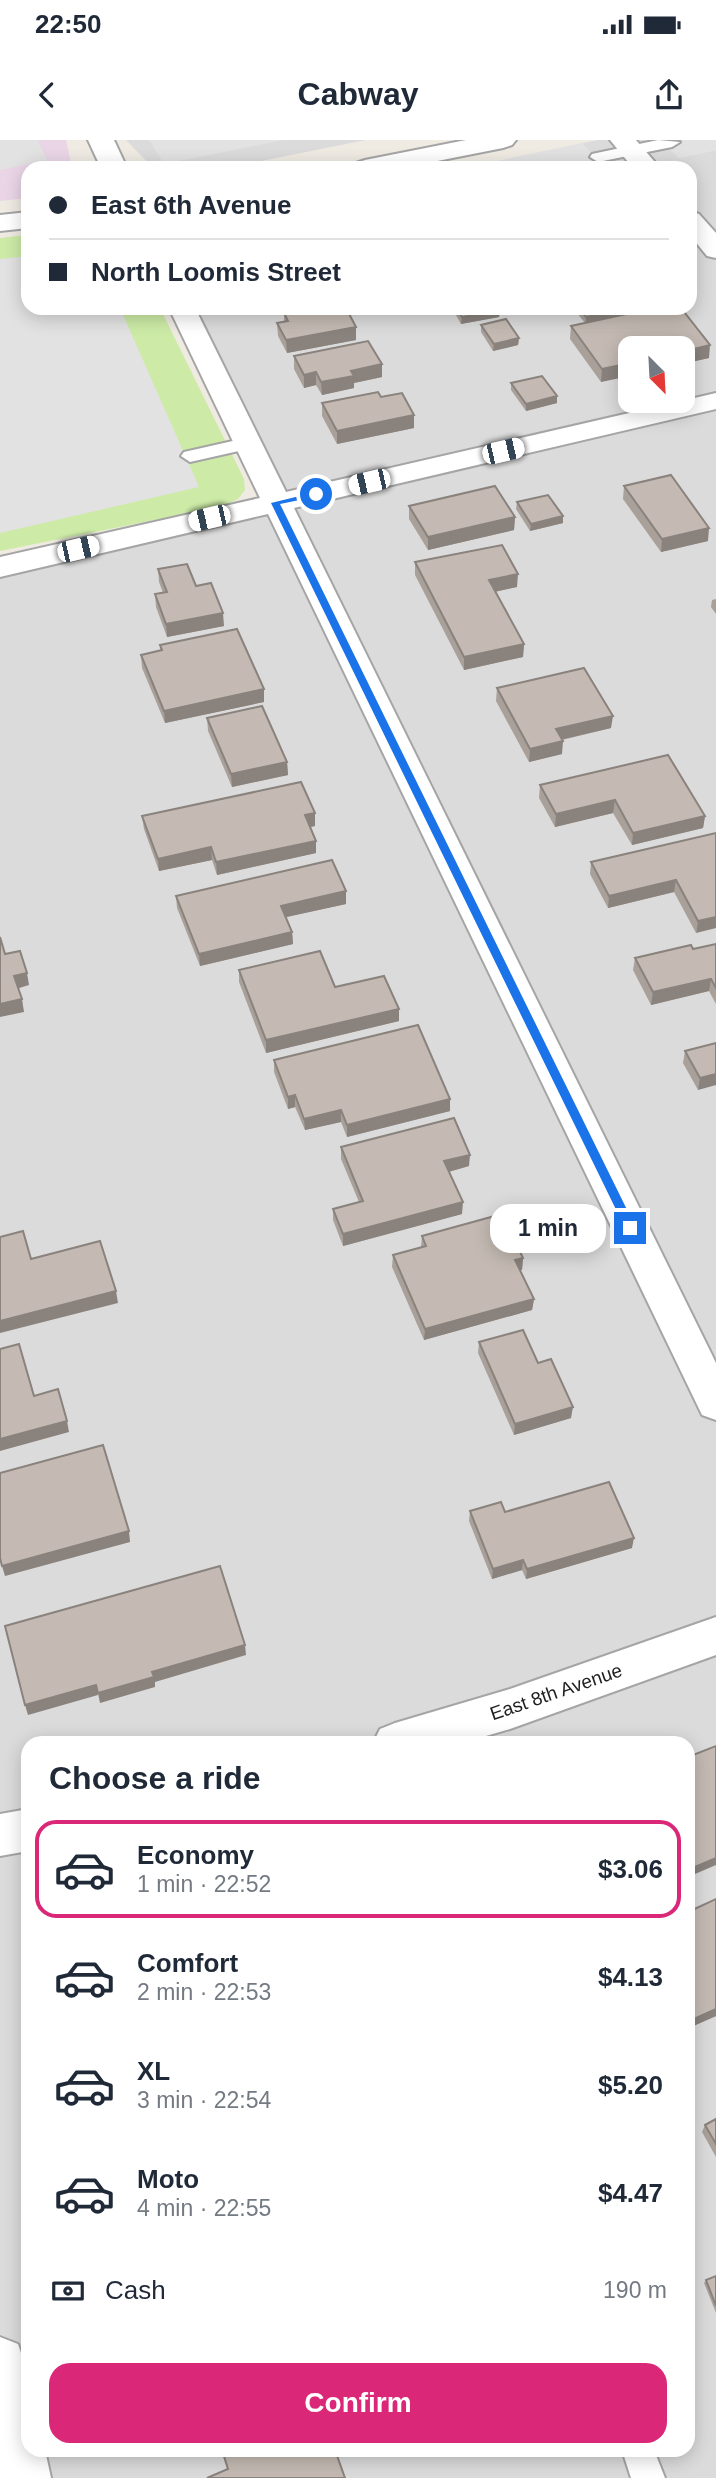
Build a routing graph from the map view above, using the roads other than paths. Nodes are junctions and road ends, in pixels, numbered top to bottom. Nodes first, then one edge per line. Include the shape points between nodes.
1 (101, 140) edge
2 (503, 140) edge
3 (672, 142) dead end
4 (634, 153) edge
5 (598, 157) dead end
6 (111, 161) edge
7 (400, 161) edge
8 (21, 221) edge
9 (0, 223) edge
10 (697, 227) edge
11 (716, 250) edge
12 (185, 315) edge
13 (716, 401) edge
14 (246, 444) junction
15 (190, 456) dead end
16 (275, 503) junction
17 (0, 567) edge
18 (716, 1403) edge
19 (716, 1636) edge
20 (419, 1736) edge
21 (21, 1831) edge
22 (0, 1835) edge
23 (0, 2362) edge
24 (640, 2457) edge
25 (25, 2478) edge
26 (648, 2478) edge

1 - 6 street
2 - 7 street
3 - 4 lane
4 - 5 lane
8 - 9 street
10 - 11 street
12 - 14 street
13 - 16 street
14 - 15 lane
14 - 16 street
16 - 17 street
16 - 18 street
19 - 20 street, East 8th Avenue via 510,1709
21 - 22 street
23 - 25 street
24 - 26 lane

